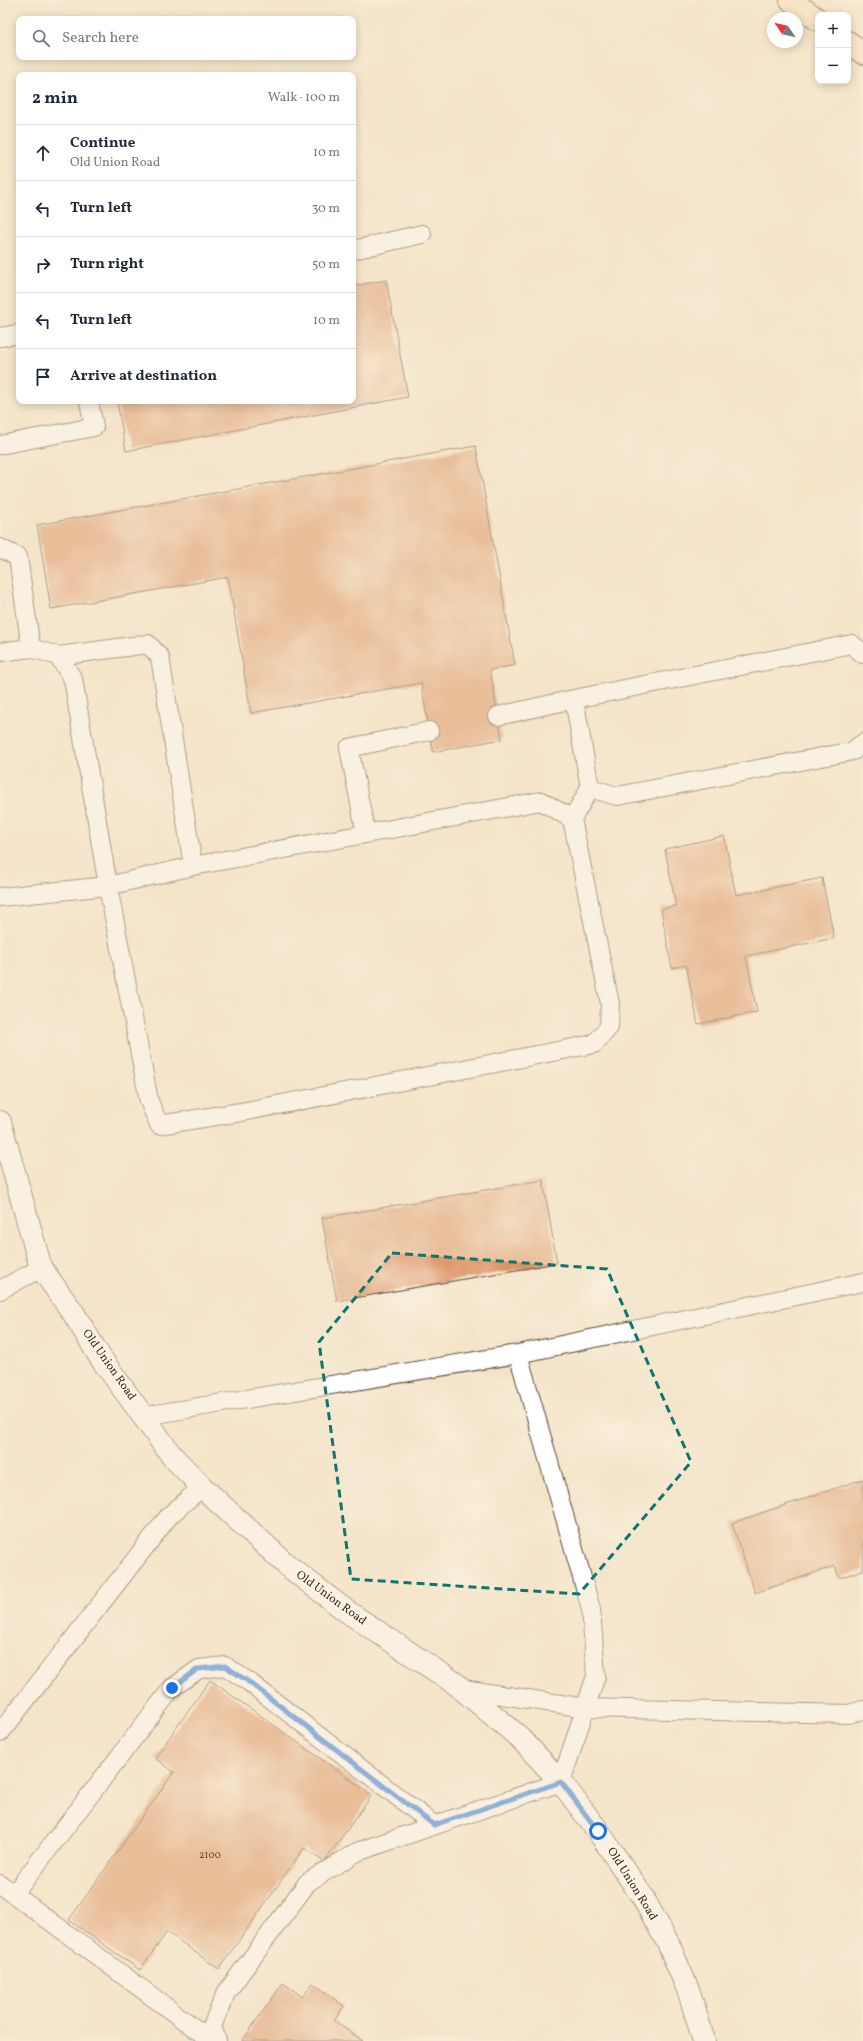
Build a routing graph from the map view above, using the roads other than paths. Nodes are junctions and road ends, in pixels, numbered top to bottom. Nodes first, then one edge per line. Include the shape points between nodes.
1 (791, 0) edge
2 (815, 18) edge
3 (851, 44) edge
4 (863, 53) edge
5 (422, 234) dead end
6 (356, 249) edge
7 (16, 334) edge
8 (0, 337) edge
9 (90, 404) edge
10 (0, 445) edge
11 (0, 548) edge
12 (31, 648) junction
13 (0, 652) edge
14 (863, 654) edge
15 (58, 656) junction
16 (574, 699) junction
17 (498, 716) dead end
18 (429, 731) dead end
19 (863, 743) edge
20 (590, 788) junction
21 (572, 819) junction
22 (366, 834) junction
23 (193, 866) junction
24 (108, 886) junction
25 (0, 897) edge
26 (0, 1122) edge
27 (41, 1268) junction
28 (863, 1282) edge
29 (0, 1290) edge
30 (518, 1354) junction
31 (144, 1416) junction
32 (202, 1487) junction
33 (463, 1689) junction
34 (586, 1708) junction
35 (863, 1710) edge
36 (0, 1733) edge
37 (561, 1782) junction
38 (434, 1825) junction
39 (7, 1889) edge
40 (212, 2041) edge
41 (217, 2041) edge
42 (704, 2041) edge

1 - 2 main road
3 - 4 main road
5 - 6 lane
7 - 8 lane
9 - 10 lane via 94,427
11 - 12 lane via 18,557
12 - 13 lane
12 - 15 lane
14 - 16 lane via 852,644
15 - 23 lane via 148,644 160,657
15 - 24 lane via 73,679
16 - 17 lane
16 - 20 lane
18 - 22 lane via 349,748
19 - 20 lane via 853,751 617,796
20 - 21 lane
21 - 22 lane via 541,801
21 - 24 lane via 610,1004 609,1027 594,1044 193,1121 159,1125 149,1101
22 - 23 lane
23 - 24 lane
24 - 25 lane
26 - 27 street, Old Union Road
27 - 29 lane
27 - 31 street, Old Union Road via 74,1314 100,1357
28 - 30 lane
30 - 31 lane
30 - 34 lane via 590,1609 596,1676
31 - 32 street, Old Union Road via 172,1456
32 - 33 street, Old Union Road via 288,1566 346,1610
32 - 36 lane via 170,1516
33 - 34 lane
33 - 37 street, Old Union Road via 519,1737
34 - 35 lane via 849,1714
34 - 37 lane
37 - 38 lane
37 - 42 street, Old Union Road via 642,1896 668,1943 689,1992
38 - 39 lane via 225,1666 198,1669 172,1688
38 - 41 lane via 357,1852 308,1882 226,1993 212,2026
39 - 40 lane

